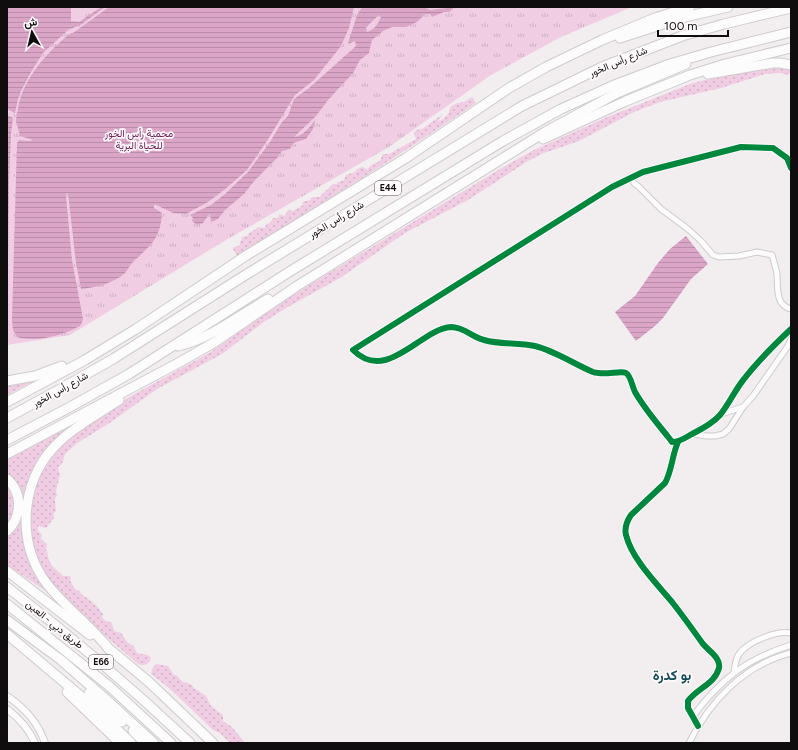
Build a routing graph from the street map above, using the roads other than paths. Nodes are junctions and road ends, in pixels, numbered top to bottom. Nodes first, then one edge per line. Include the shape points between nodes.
1 (690, 7) edge
2 (728, 7) edge
3 (791, 8) edge
4 (791, 32) edge
5 (791, 48) edge
6 (711, 52) junction
7 (568, 57) junction
8 (791, 65) edge
9 (668, 84) junction
10 (497, 161) junction
11 (791, 168) edge
12 (634, 183) dead end
13 (296, 286) junction
14 (182, 299) junction
15 (791, 309) edge
16 (791, 329) edge
17 (791, 339) edge
18 (171, 347) junction
19 (7, 381) edge
20 (138, 384) junction
21 (7, 402) edge
22 (743, 407) junction
23 (721, 414) junction
24 (7, 418) edge
25 (694, 434) junction
26 (7, 440) edge
27 (678, 442) junction
28 (7, 454) edge
29 (7, 479) edge
30 (7, 531) edge
31 (7, 571) edge
32 (7, 587) edge
33 (7, 604) edge
34 (7, 620) edge
35 (20, 630) junction
36 (791, 633) edge
37 (7, 634) edge
38 (791, 645) edge
39 (110, 650) junction
40 (791, 653) edge
41 (48, 670) junction
42 (734, 673) junction
43 (7, 696) edge
44 (7, 709) edge
45 (692, 716) junction
46 (698, 726) junction
47 (35, 743) edge
48 (45, 743) edge
49 (120, 743) edge
50 (131, 743) edge
51 (145, 743) edge
52 (154, 743) edge
53 (170, 743) edge
54 (190, 743) edge
55 (213, 743) edge
56 (689, 743) edge

1 - 7 highway via 634,26
2 - 7 highway via 652,27
3 - 24 highway, شارع رأس الخور / E44 via 682,36 602,67 522,106 113,359
4 - 6 highway, شارع رأس الخور / E44
5 - 9 highway via 708,69
6 - 10 highway via 617,93
6 - 18 highway, شارع رأس الخور / E44 via 624,80 532,124
7 - 14 highway via 509,88 406,158 247,255
8 - 9 highway via 762,65
9 - 10 highway
10 - 13 highway
11 - 27 street via 787,158 774,148 741,147 643,172 612,187 353,350 365,359 387,360 438,330 452,327 488,341 537,346 596,373 626,373 638,397 668,438 672,442
12 - 15 street via 701,241 712,255 739,256 757,252 772,256 777,273 778,297 783,306
13 - 18 highway via 188,344
13 - 20 highway via 215,342
14 - 19 highway via 161,308 69,363 36,376
14 - 21 highway via 85,360
16 - 23 street via 753,368
17 - 22 street
18 - 26 highway, شارع رأس الخور / E44 via 104,389
20 - 28 highway
20 - 39 highway via 54,446 32,483 27,510 28,541 38,569 56,594
22 - 23 street
22 - 25 street via 723,434
23 - 25 street
25 - 27 street
27 - 45 street via 668,478 631,514 625,531 640,563 719,663 714,678 688,701
29 - 30 highway via 16,489 19,508 15,522
31 - 39 highway
32 - 54 highway, طريق دبي - العين / E66 via 87,650
33 - 53 highway, طريق دبي - العين / E66 via 103,681
34 - 35 highway
35 - 51 highway
35 - 52 highway via 61,660
36 - 42 street via 772,634 746,647 737,659
37 - 41 highway
38 - 42 street via 754,659
39 - 55 highway via 149,682
40 - 46 street via 767,661 738,679
41 - 49 highway via 53,678
41 - 50 highway via 96,709
42 - 45 street
43 - 48 street via 32,717
44 - 47 street via 23,724
45 - 46 street
46 - 56 street

